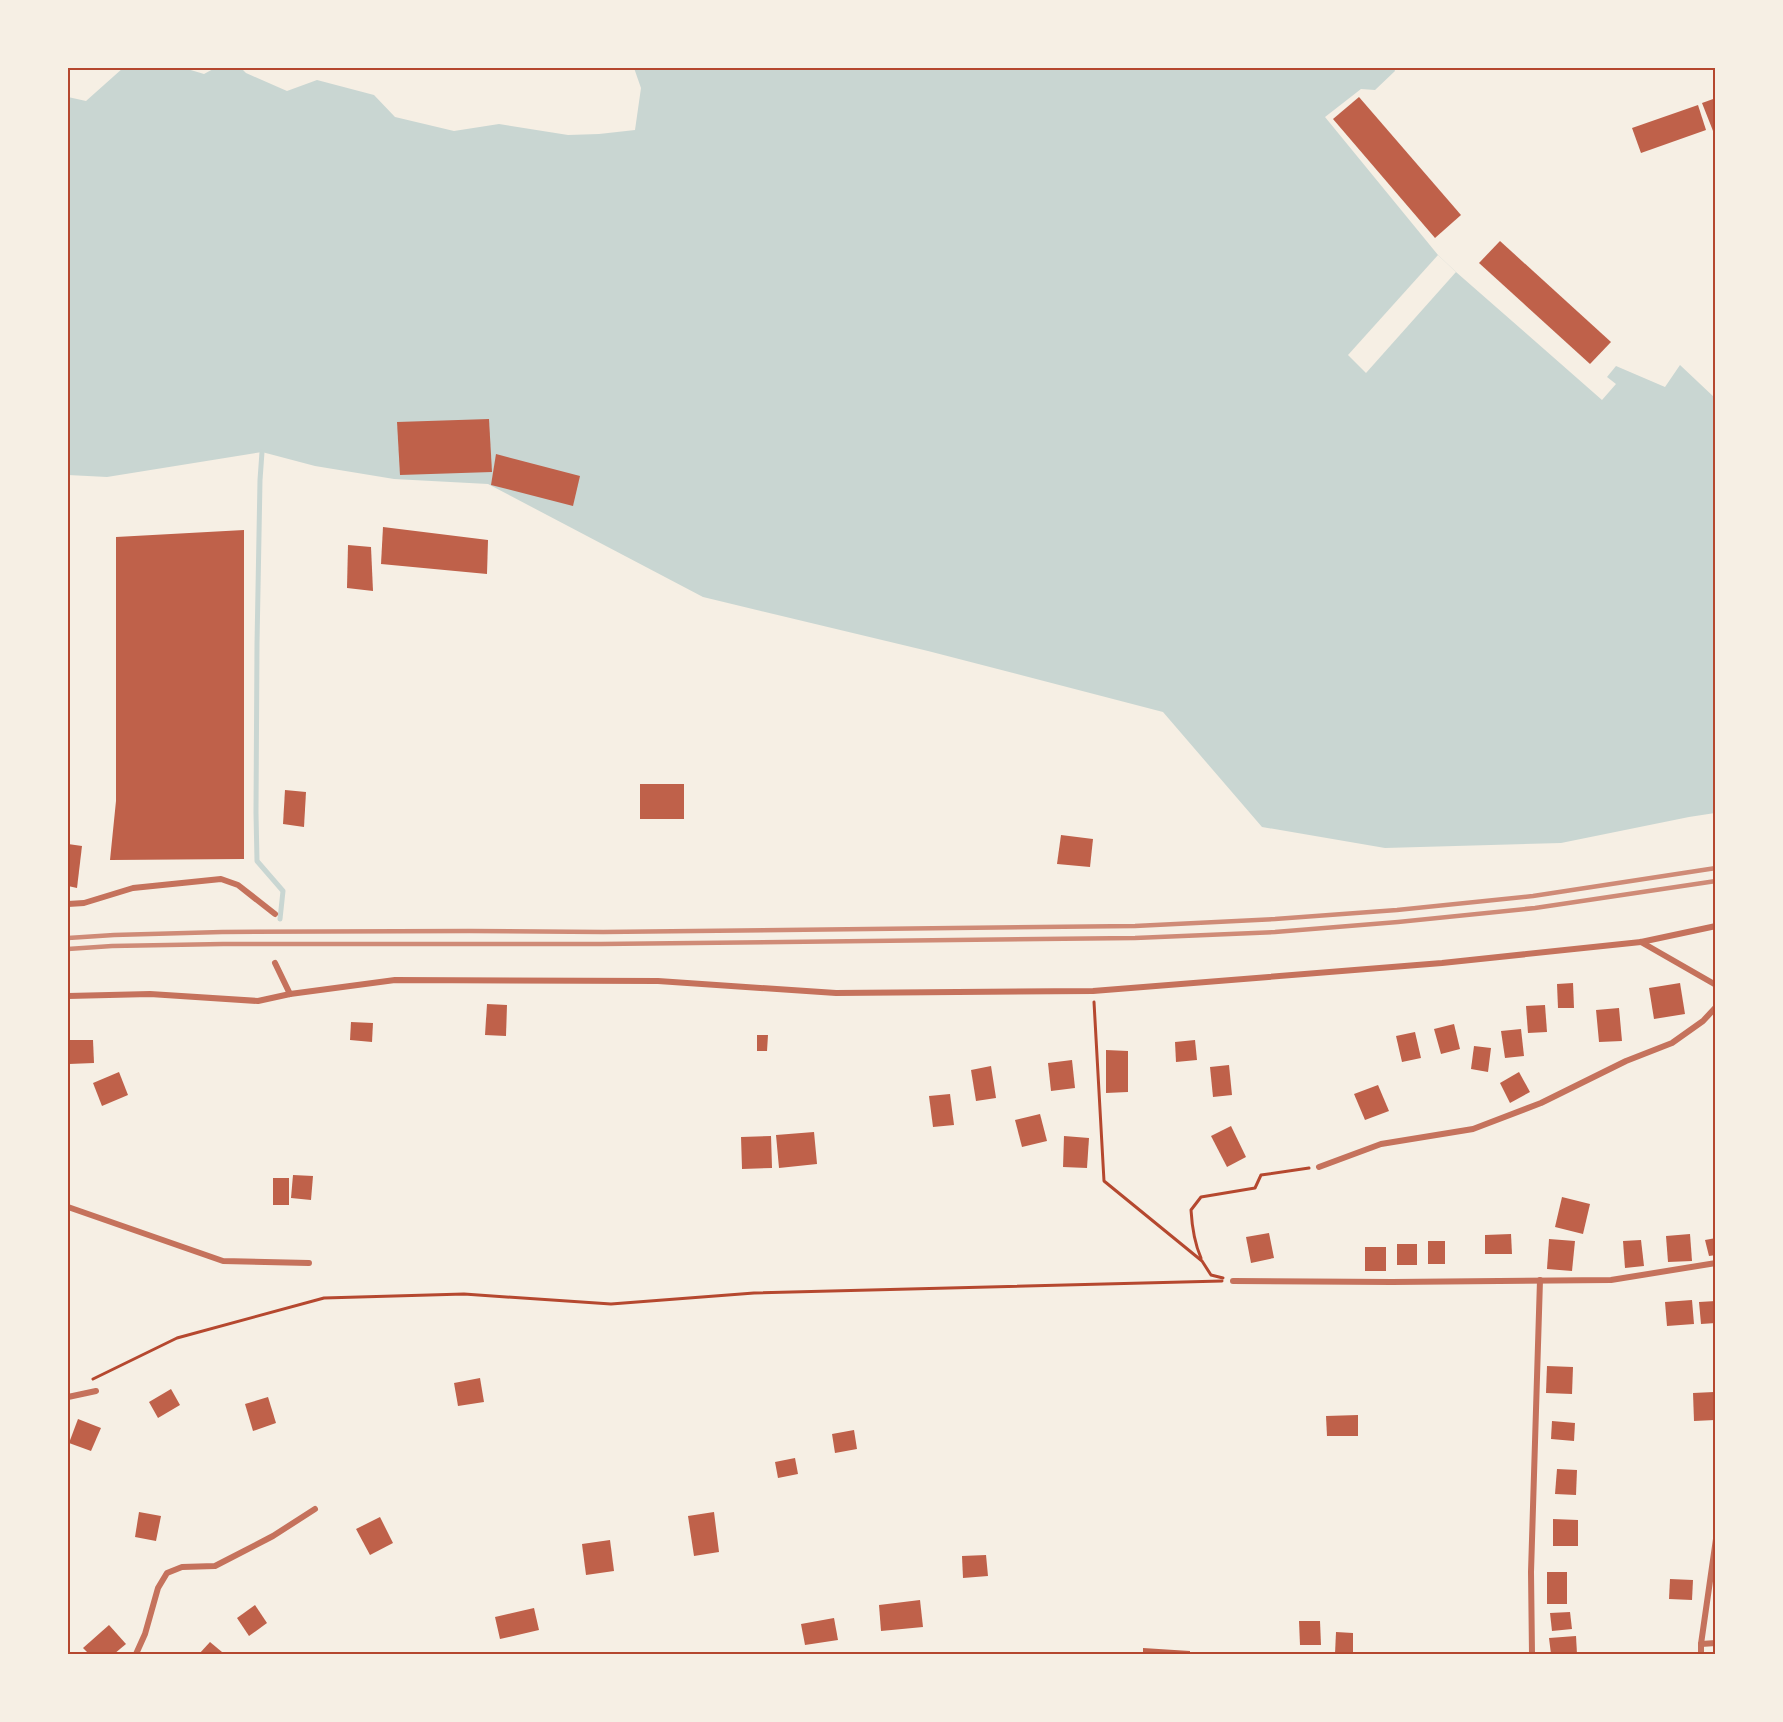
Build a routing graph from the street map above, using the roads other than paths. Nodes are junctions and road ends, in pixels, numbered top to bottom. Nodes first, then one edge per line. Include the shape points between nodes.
1 (68, 904) edge
2 (275, 914) dead end
3 (1716, 926) edge
4 (1641, 942) junction
5 (275, 963) dead end
6 (1716, 985) edge
7 (290, 994) junction
8 (68, 996) edge
9 (1716, 1007) edge
10 (1319, 1167) road end
11 (68, 1207) edge
12 (309, 1263) dead end
13 (1716, 1263) edge
14 (1539, 1280) junction
15 (1233, 1281) road end
16 (96, 1390) dead end
17 (68, 1397) edge
18 (315, 1509) dead end
19 (1716, 1539) edge
20 (1716, 1643) edge
21 (1701, 1644) junction
22 (136, 1654) edge
23 (1532, 1654) edge
24 (1701, 1654) edge

1 - 2 street via 133,888 221,879 238,885
3 - 4 street
4 - 6 street
4 - 7 street via 1442,963 1094,990 836,993 658,981 395,980
5 - 7 street
7 - 8 street via 258,1001 150,994
9 - 10 street via 1672,1044 1626,1061 1541,1102 1473,1129 1382,1144
11 - 12 street via 223,1261
13 - 14 street via 1611,1280
14 - 15 street
14 - 23 street
16 - 17 street
18 - 22 street via 215,1566 182,1567 167,1573 158,1588
19 - 21 street
20 - 21 street
21 - 24 street

